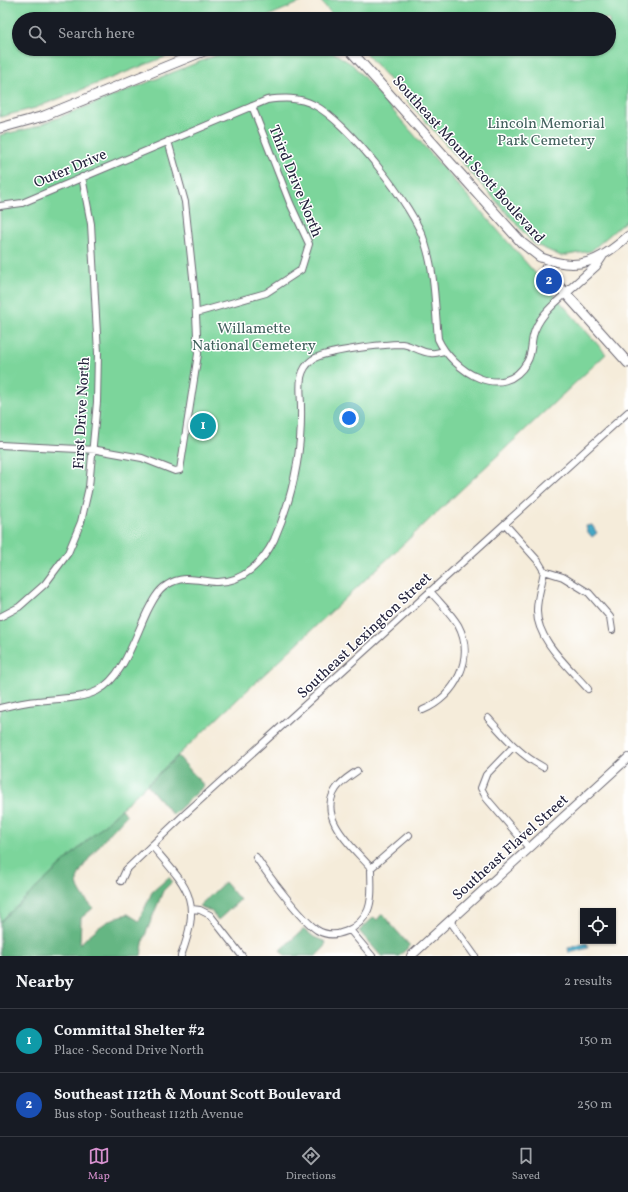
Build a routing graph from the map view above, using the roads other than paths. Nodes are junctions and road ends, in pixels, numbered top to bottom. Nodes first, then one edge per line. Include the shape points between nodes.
1 (192, 56) edge
2 (355, 56) edge
3 (252, 106) junction
4 (0, 128) edge
5 (168, 141) junction
6 (82, 177) junction
7 (0, 206) edge
8 (628, 236) edge
9 (603, 256) junction
10 (540, 257) junction
11 (546, 268) joint
12 (566, 293) junction
13 (196, 313) junction
14 (444, 351) junction
15 (628, 363) edge
16 (628, 412) edge
17 (0, 445) edge
18 (93, 452) junction
19 (505, 524) junction
20 (544, 571) junction
21 (430, 591) junction
22 (0, 617) edge
23 (612, 630) dead end
24 (588, 689) dead end
25 (0, 708) edge
26 (423, 710) dead end
27 (488, 718) dead end
28 (513, 747) junction
29 (628, 758) edge
30 (543, 767) dead end
31 (357, 771) dead end
32 (409, 835) dead end
33 (152, 846) junction
34 (529, 848) junction
35 (256, 857) dead end
36 (371, 868) junction
37 (121, 881) dead end
38 (192, 909) junction
39 (450, 921) junction
40 (350, 930) junction
41 (181, 956) edge
42 (242, 956) edge
43 (372, 956) edge
44 (411, 956) edge
45 (475, 956) edge

1 - 4 main road via 50,114
2 - 10 main road, Southeast Mount Scott Boulevard via 526,247
3 - 5 street, Outer Drive
3 - 13 street, Third Drive North via 309,244 301,270 266,293
3 - 14 street, Outer Drive via 267,100 281,99 294,99 315,105 338,123 381,171 411,212 425,241 432,273 438,339
5 - 6 street, Outer Drive
5 - 13 street via 185,202
6 - 7 street, Outer Drive via 22,203
6 - 18 street, First Drive North via 91,224 98,353
8 - 9 street, Southeast Mount Scott Boulevard
9 - 10 street, Southeast Mount Scott Boulevard via 591,262 573,264
9 - 12 street, Southeast Mount Scott Boulevard via 596,266
10 - 11 street
11 - 12 main road
12 - 14 street via 537,323 526,363 519,372 508,379 484,380 471,375 460,368
12 - 15 main road
13 - 18 street via 198,354 180,470 176,471 142,458 97,450
14 - 25 street via 431,354 411,345 392,345 323,354 309,362 301,374 299,384 301,432 293,480 278,531 269,550 257,566 229,580 218,582 189,578 172,581 164,586 150,607 118,673 98,691
16 - 19 street, Southeast Lexington Street
17 - 18 street
18 - 22 street, First Drive North via 90,487 81,522 68,553 45,584 19,607
19 - 20 street
19 - 21 street, Southeast Lexington Street
20 - 23 street via 563,577 589,594 610,617
20 - 24 street via 537,609 540,629 548,643
21 - 26 street via 458,625 463,643 463,659 456,684 441,700
21 - 33 street, Southeast Lexington Street
27 - 28 street
28 - 30 street
28 - 34 street via 486,775 481,788 487,799
29 - 34 street, Southeast Flavel Street
31 - 36 street via 336,789 330,804 331,813 339,831
32 - 36 street
33 - 37 street, Southeast Lexington Street via 126,870
33 - 38 street via 187,890
34 - 39 street, Southeast Flavel Street
35 - 40 street via 317,930 333,935
36 - 40 street via 367,912
38 - 41 street via 189,934
38 - 42 street via 210,915
39 - 44 street, Southeast Flavel Street
39 - 45 street
40 - 43 street

